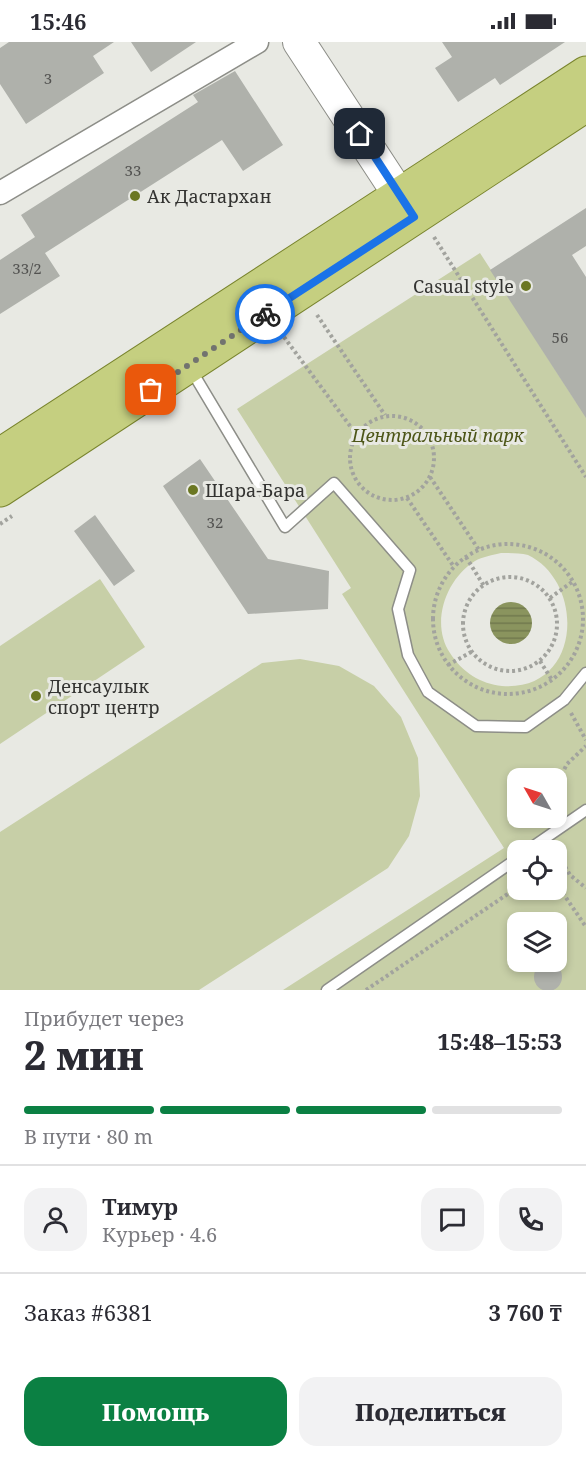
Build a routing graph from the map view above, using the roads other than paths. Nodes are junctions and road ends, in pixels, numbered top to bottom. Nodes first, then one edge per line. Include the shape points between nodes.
1 (257, 42) edge
2 (299, 42) edge
3 (586, 73) edge
4 (586, 105) edge
5 (0, 194) edge
6 (416, 216) junction
7 (189, 365) junction
8 (0, 454) edge
9 (0, 490) edge
10 (586, 673) edge
11 (586, 810) edge
12 (542, 840) edge
13 (507, 866) edge
14 (327, 990) edge

1 - 5 street
2 - 6 main road
3 - 6 main road
4 - 6 main road
6 - 7 main road
6 - 8 main road
7 - 9 main road
7 - 10 lane via 285,527 334,483 411,570 398,609 408,655 428,692 477,726 526,727 564,700
11 - 12 lane
13 - 14 lane

